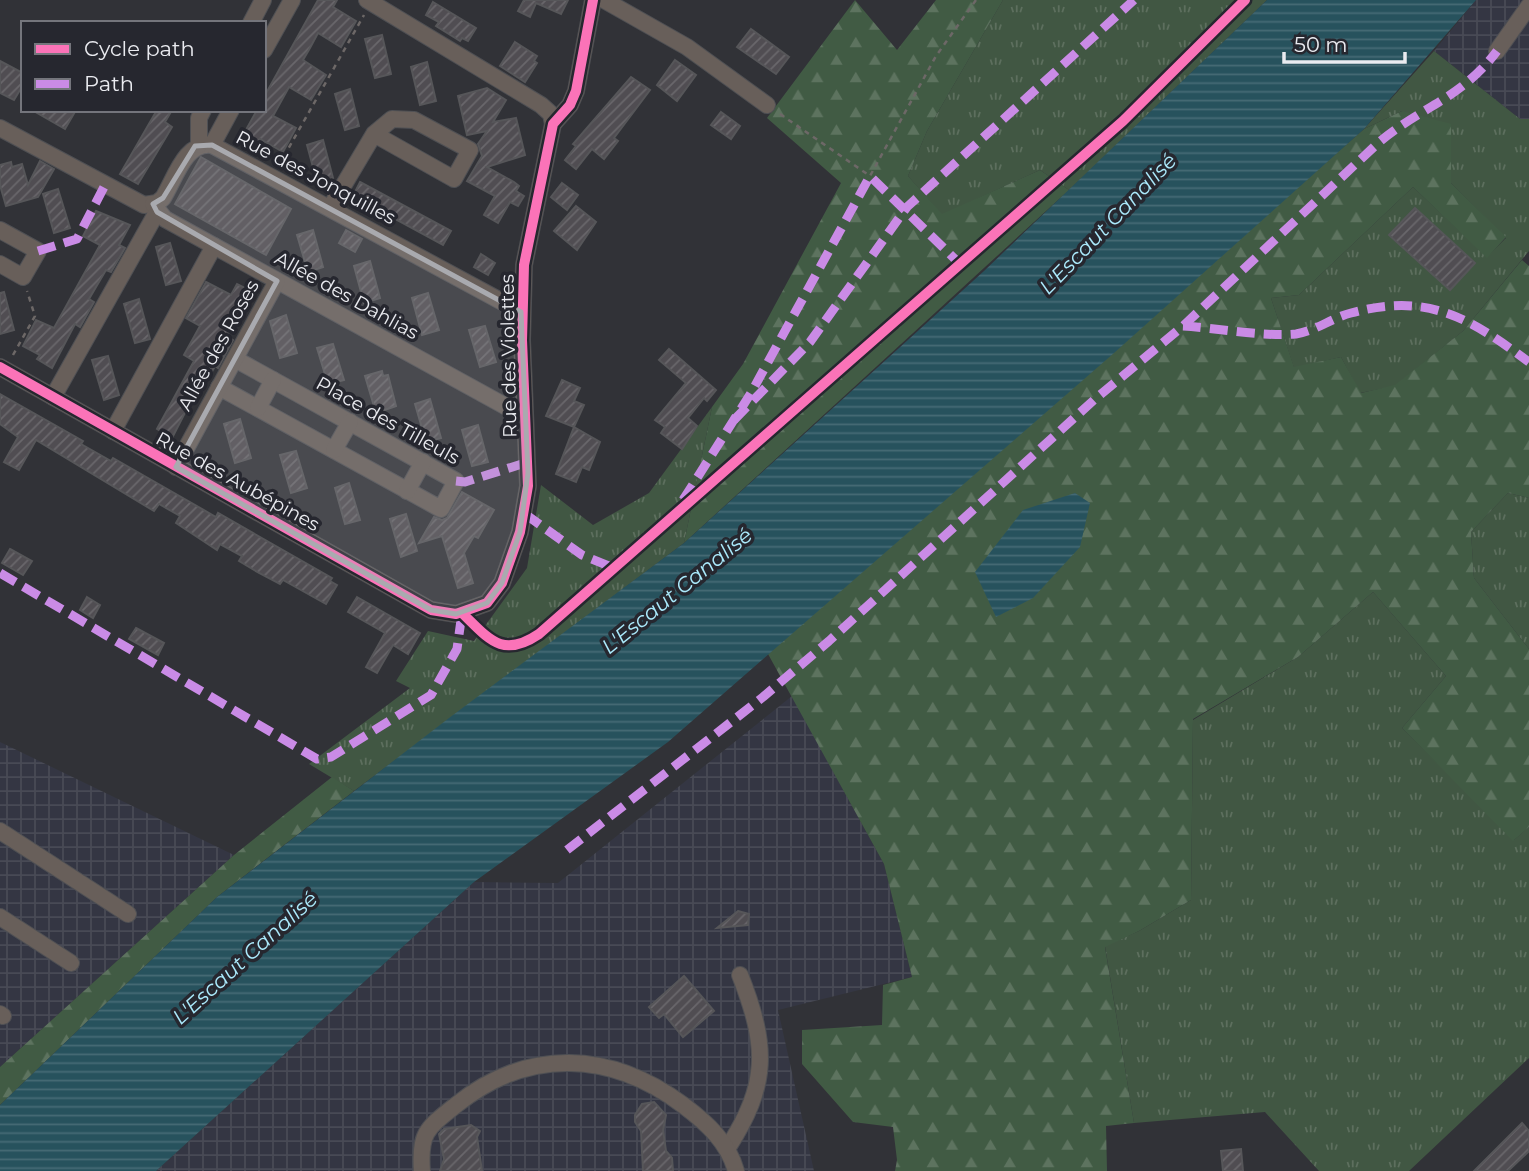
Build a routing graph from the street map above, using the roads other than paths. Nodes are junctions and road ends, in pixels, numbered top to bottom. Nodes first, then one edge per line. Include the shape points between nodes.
1 (263, 0) edge
2 (292, 0) edge
3 (593, 0) edge
4 (604, 0) edge
5 (369, 1) edge
6 (1529, 6) edge
7 (252, 21) edge
8 (266, 46) edge
9 (1497, 51) dead end
10 (767, 105) road end
11 (202, 112) edge
12 (230, 112) edge
13 (553, 124) junction
14 (0, 128) edge
15 (374, 134) junction
16 (205, 145) junction
17 (155, 208) junction
18 (330, 208) junction
19 (0, 230) edge
20 (214, 246) junction
21 (0, 264) edge
22 (277, 281) junction
23 (521, 312) junction
24 (235, 359) junction
25 (2, 369) edge
26 (273, 380) junction
27 (219, 387) junction
28 (53, 397) junction
29 (258, 408) junction
30 (525, 416) junction
31 (350, 422) junction
32 (113, 431) junction
33 (334, 450) junction
34 (423, 462) junction
35 (176, 467) junction
36 (407, 491) junction
37 (462, 613) joint
38 (0, 831) edge
39 (128, 914) dead end
40 (0, 916) edge
41 (71, 963) dead end
42 (740, 975) dead end
43 (727, 1149) junction
44 (422, 1171) edge
45 (736, 1171) edge

1 - 7 street
2 - 8 street
3 - 13 street, Rue des Violettes via 573,99
4 - 10 street via 687,47
5 - 13 street via 541,105 551,114
6 - 9 street
11 - 16 street via 199,118
12 - 16 street
13 - 23 street, Rue des Violettes via 526,252
14 - 17 street
15 - 15 street via 454,178 470,150 407,118 385,122
15 - 18 street
16 - 17 street via 190,151
16 - 18 street, Rue des Jonquilles
17 - 20 street, Allée des Dahlias
17 - 28 street
18 - 23 street, Rue des Jonquilles
19 - 21 street via 38,251 23,277
20 - 22 street, Allée des Dahlias
20 - 32 street
22 - 24 street, Allée des Roses
22 - 30 street, Allée des Dahlias
23 - 30 street, Rue des Violettes
24 - 26 street, Place des Tilleuls
24 - 27 street, Allée des Roses
25 - 28 street, Rue des Aubépines
26 - 29 street
26 - 31 street, Place des Tilleuls
27 - 29 street, Place des Tilleuls
27 - 35 street, Allée des Roses
28 - 32 street, Rue des Aubépines
29 - 33 street, Place des Tilleuls
30 - 37 street, Rue des Violettes via 528,486 520,533 498,591 480,608
31 - 33 street
31 - 34 street, Place des Tilleuls
32 - 35 street, Rue des Aubépines
33 - 36 street, Place des Tilleuls
34 - 36 street
34 - 36 street, Place des Tilleuls via 456,481 441,509
35 - 37 street, Rue des Aubépines via 431,610
38 - 39 street
40 - 41 street
42 - 43 street via 758,1026 759,1075 747,1117
43 - 44 street via 702,1120 639,1077 602,1066 561,1063 521,1070 466,1097 424,1133
43 - 45 street

